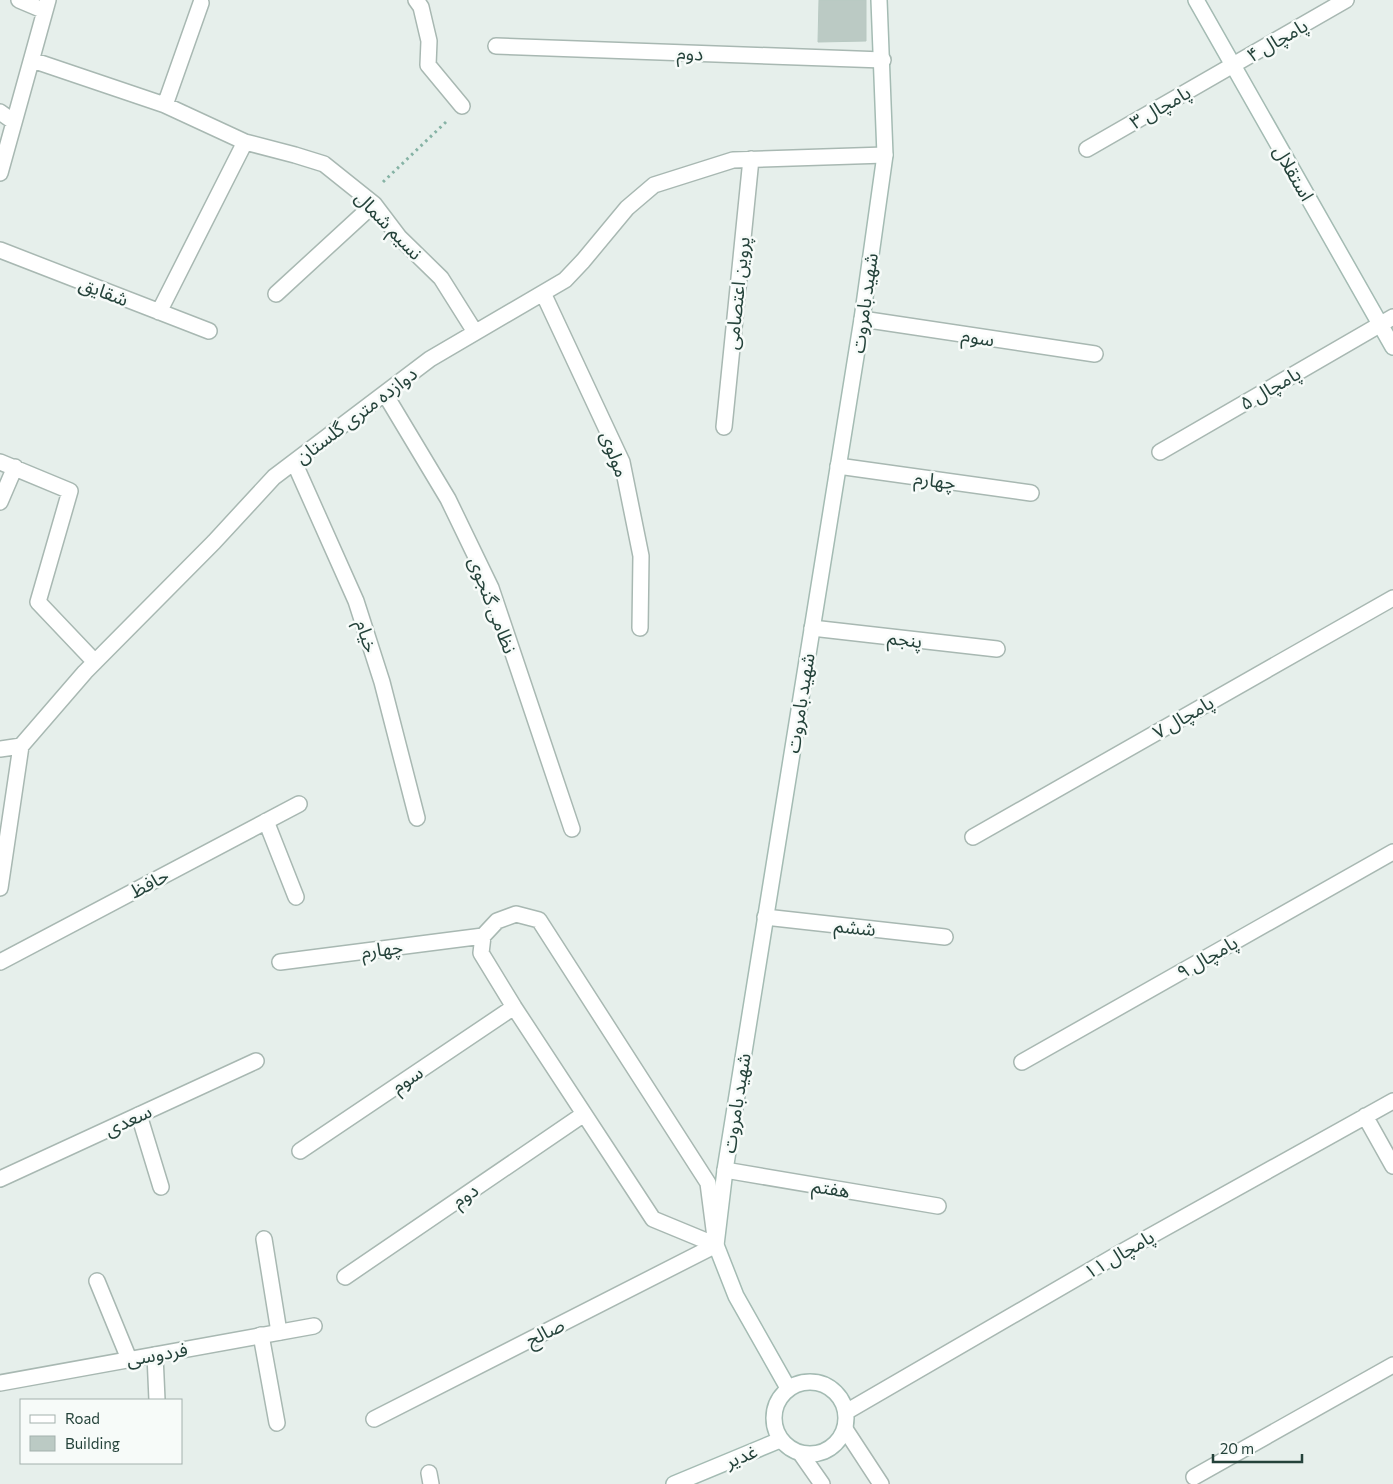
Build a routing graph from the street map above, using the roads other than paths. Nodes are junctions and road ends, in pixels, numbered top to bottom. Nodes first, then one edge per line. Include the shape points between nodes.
1 (19, 0) edge
2 (416, 0) edge
3 (879, 0) edge
4 (1196, 0) edge
5 (1346, 0) edge
6 (201, 3) dead end
7 (47, 6) edge
8 (496, 46) dead end
9 (32, 60) junction
10 (883, 60) junction
11 (1233, 66) junction
12 (165, 105) junction
13 (462, 106) road end
14 (0, 112) edge
15 (14, 122) junction
16 (245, 142) junction
17 (1087, 149) dead end
18 (885, 155) junction
19 (751, 159) junction
20 (0, 173) edge
21 (370, 201) junction
22 (0, 250) edge
23 (543, 293) junction
24 (276, 294) dead end
25 (159, 312) junction
26 (862, 319) junction
27 (1387, 321) edge
28 (209, 331) dead end
29 (475, 332) junction
30 (1393, 347) edge
31 (1095, 354) dead end
32 (385, 394) junction
33 (724, 427) dead end
34 (1160, 452) dead end
35 (0, 462) edge
36 (294, 462) junction
37 (838, 466) junction
38 (15, 467) junction
39 (1031, 493) dead end
40 (0, 502) edge
41 (1393, 598) edge
42 (640, 628) dead end
43 (812, 628) junction
44 (997, 649) dead end
45 (95, 662) junction
46 (21, 746) junction
47 (0, 749) edge
48 (299, 804) dead end
49 (417, 818) dead end
50 (266, 821) junction
51 (5, 823) edge
52 (572, 829) dead end
53 (973, 837) dead end
54 (1393, 852) edge
55 (0, 888) edge
56 (296, 897) dead end
57 (765, 917) junction
58 (483, 936) junction
59 (945, 937) dead end
60 (0, 962) edge
61 (280, 962) dead end
62 (514, 1007) junction
63 (256, 1062) dead end
64 (1022, 1062) dead end
65 (1393, 1101) edge
66 (584, 1114) junction
67 (139, 1115) junction
68 (1365, 1116) junction
69 (300, 1151) dead end
70 (1393, 1166) edge
71 (725, 1170) junction
72 (0, 1179) edge
73 (161, 1187) dead end
74 (938, 1206) dead end
75 (264, 1239) dead end
76 (716, 1245) junction
77 (345, 1276) dead end
78 (97, 1280) dead end
79 (314, 1326) dead end
80 (279, 1332) junction
81 (261, 1335) junction
82 (155, 1355) junction
83 (129, 1359) junction
84 (1393, 1366) edge
85 (0, 1382) edge
86 (788, 1388) junction
87 (158, 1399) edge
88 (846, 1412) junction
89 (374, 1419) dead end
90 (277, 1423) dead end
91 (845, 1429) junction
92 (780, 1440) junction
93 (801, 1454) junction
94 (1194, 1477) dead end
95 (693, 1480) edge
96 (674, 1484) edge
97 (822, 1484) edge
98 (881, 1484) edge

1 - 7 street
2 - 13 street via 421,7 428,41 428,65
3 - 10 street, شهید بامروت
4 - 11 street, استقلال
5 - 11 street, پامچال ۴
6 - 12 street
7 - 9 street
8 - 10 street, دوم
9 - 12 street, نسیم شمال
9 - 15 street
10 - 18 street, شهید بامروت
11 - 17 street, پامچال ۳
11 - 27 street, استقلال
12 - 16 street, نسیم شمال
14 - 15 street
15 - 20 street
16 - 21 street, نسیم شمال via 324,164
16 - 25 street
18 - 19 street, دوازده متری گلستان
18 - 26 street, شهید بامروت
19 - 23 street, دوازده متری گلستان via 733,160 654,185 627,208 584,262 565,280
19 - 33 street, پروین اعتصامی
21 - 24 street
21 - 29 street, نسیم شمال via 399,237 441,278
22 - 25 street, شقایق
23 - 29 street, دوازده متری گلستان
23 - 42 street, مولوی via 622,462 641,556
25 - 28 street, شقایق
26 - 31 street, سوم
26 - 37 street, شهید بامروت
27 - 30 street, استقلال
27 - 34 street, پامچال ۵
29 - 32 street, دوازده متری گلستان via 430,359
32 - 36 street, دوازده متری گلستان
32 - 52 street, نظامی گنجوی via 448,500 491,588
35 - 38 street
36 - 45 street, دوازده متری گلستان via 274,477
36 - 49 street, خیام via 356,601 382,682
37 - 39 street, چهارم
37 - 43 street, شهید بامروت
38 - 40 street
38 - 45 street via 70,491 38,602
41 - 53 street, پامچال ۷
43 - 44 street, پنجم
43 - 57 street, شهید بامروت
45 - 46 street, دوازده متری گلستان
46 - 47 street
46 - 51 street
48 - 50 street, حافظ
50 - 56 street
50 - 60 street, حافظ
51 - 55 street
54 - 64 street, پامچال ۹
57 - 59 street, ششم
57 - 71 street, شهید بامروت
58 - 61 street, چهارم
58 - 62 street via 481,953
58 - 76 street via 498,921 516,914 539,920 708,1183
62 - 66 street
62 - 69 street, سوم
63 - 67 street, سعدی
65 - 68 street, پامچال ۱۱
66 - 76 street via 653,1218
66 - 77 street, دوم
67 - 72 street, سعدی
67 - 73 street
68 - 70 street
68 - 88 street, پامچال ۱۱
71 - 74 street, هفتم
71 - 76 street, شهید بامروت
75 - 80 street
76 - 86 street, شهید بامروت via 736,1296
76 - 89 street, صالح
78 - 83 street
79 - 80 street, فردوسی
80 - 81 street, فردوسی
81 - 82 street, فردوسی
81 - 90 street
82 - 83 street, فردوسی
82 - 87 street
83 - 85 street, فردوسی
84 - 94 street
86 - 88 street via 805,1381 824,1384 839,1395
86 - 92 street via 778,1398 773,1412 774,1427
88 - 91 street
91 - 93 street via 835,1445 819,1454
91 - 98 street
92 - 93 street
92 - 95 street, غدیر
93 - 97 street
95 - 96 street, غدیر

